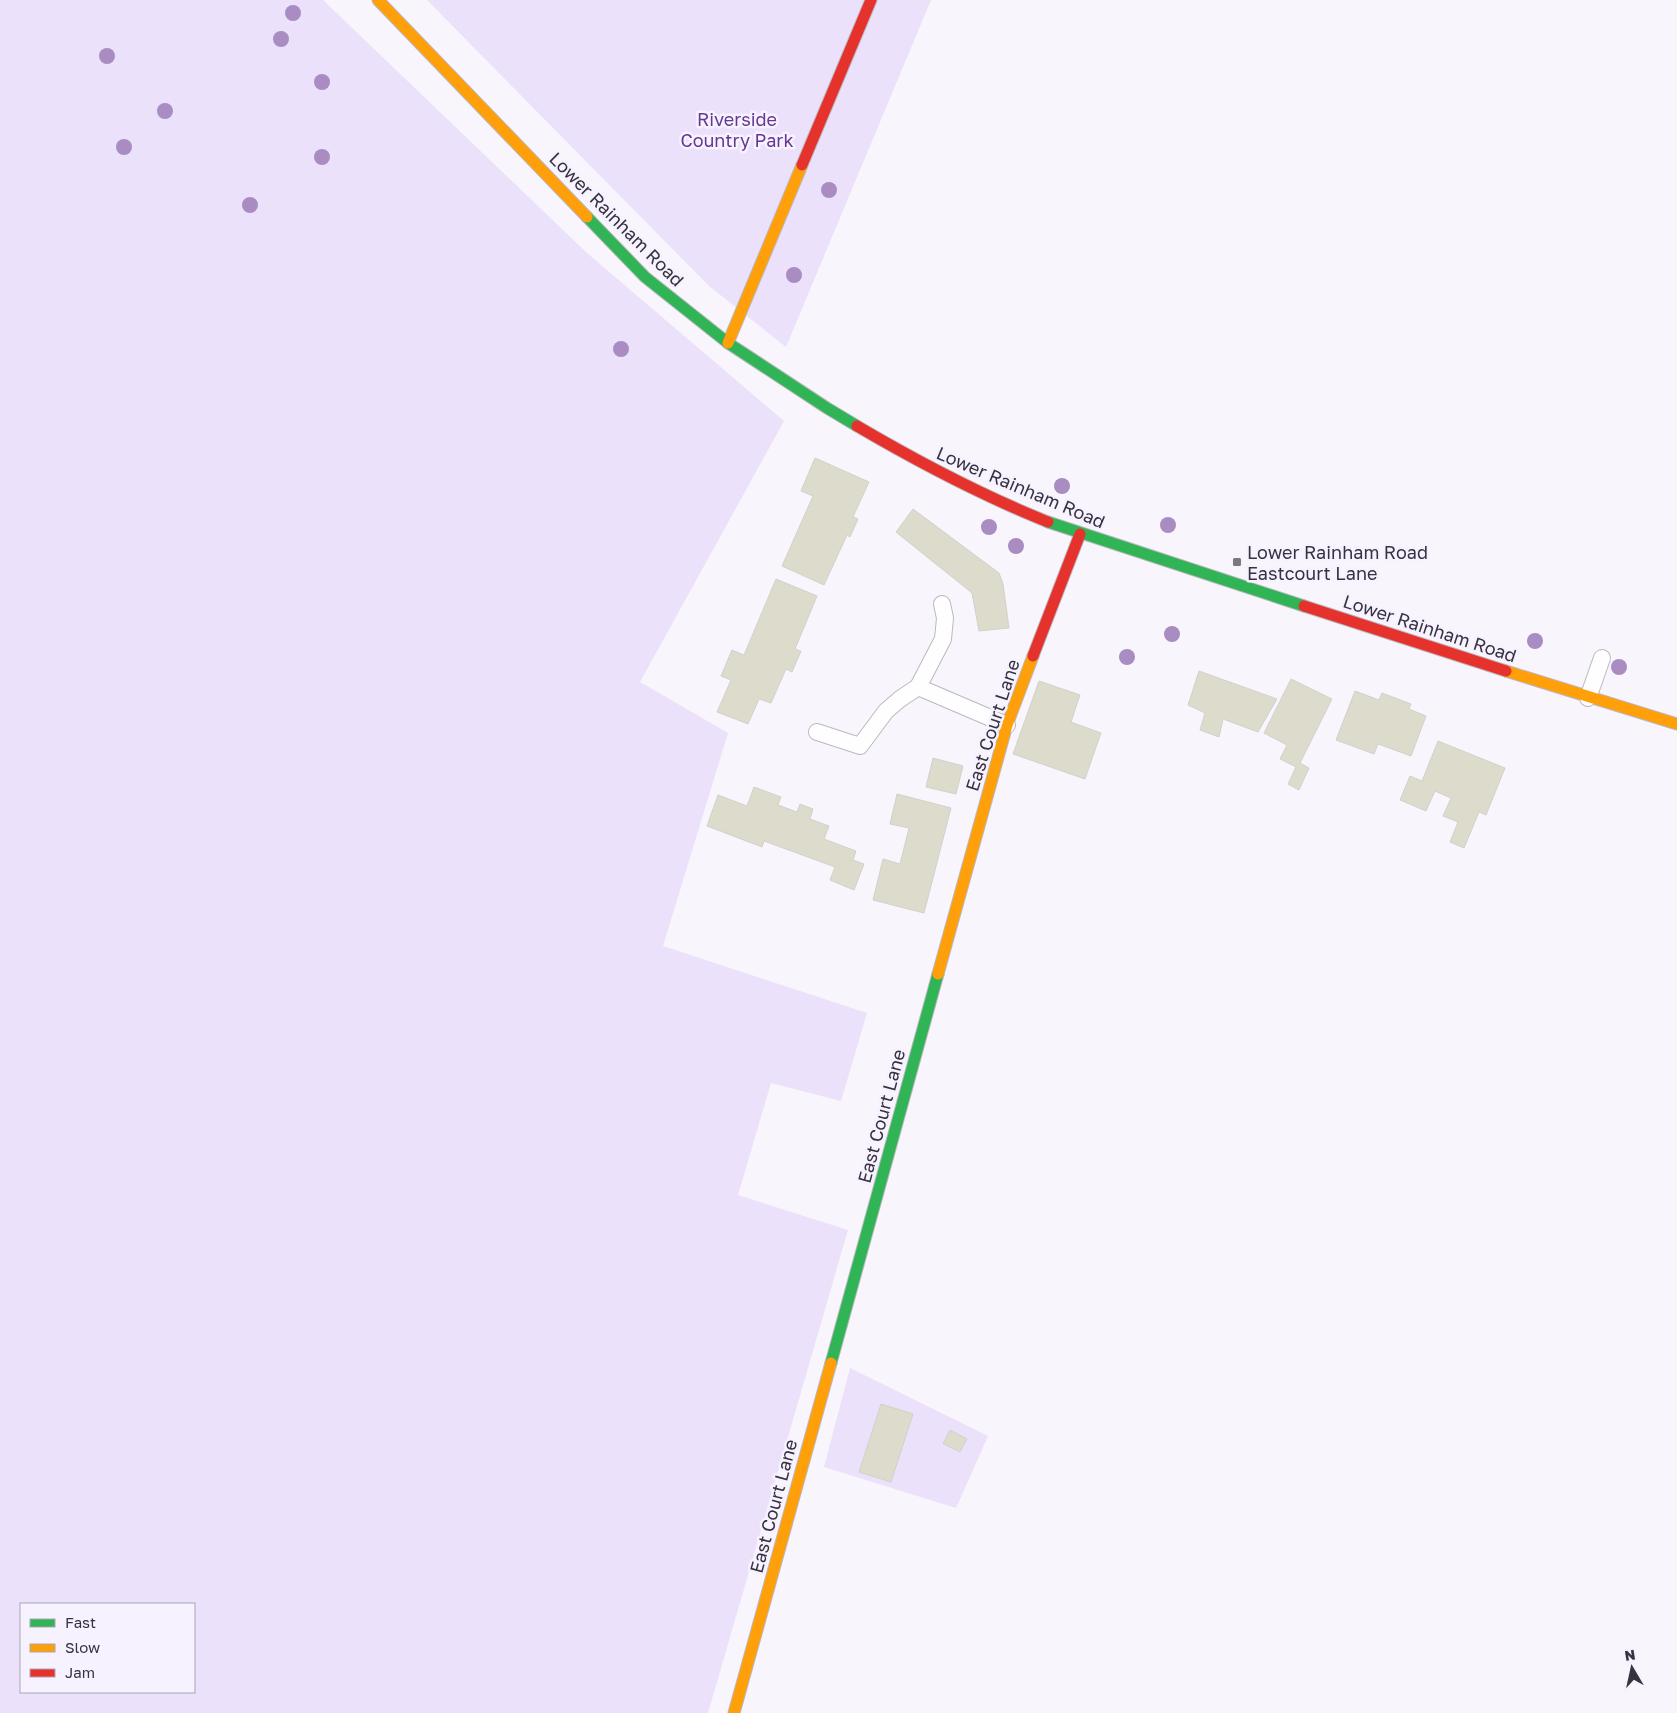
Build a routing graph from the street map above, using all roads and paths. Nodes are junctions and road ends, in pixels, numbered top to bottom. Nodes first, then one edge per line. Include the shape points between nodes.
1 (378, 0) edge
2 (871, 0) edge
3 (728, 343) junction
4 (1080, 534) junction
5 (942, 604) dead end
6 (1602, 658) dead end
7 (918, 687) junction
8 (1588, 698) junction
9 (1677, 724) edge
10 (1007, 725) junction
11 (817, 732) dead end
12 (734, 1713) edge

1 - 3 street, Lower Rainham Road via 645,277
2 - 3 street
3 - 4 street, Lower Rainham Road via 826,408 919,462 976,491
4 - 8 street, Lower Rainham Road
4 - 10 street, East Court Lane
5 - 7 lane via 945,618 943,639
6 - 8 lane
7 - 10 lane
7 - 11 lane via 886,711 860,746
8 - 9 street, Lower Rainham Road
10 - 12 street, East Court Lane

